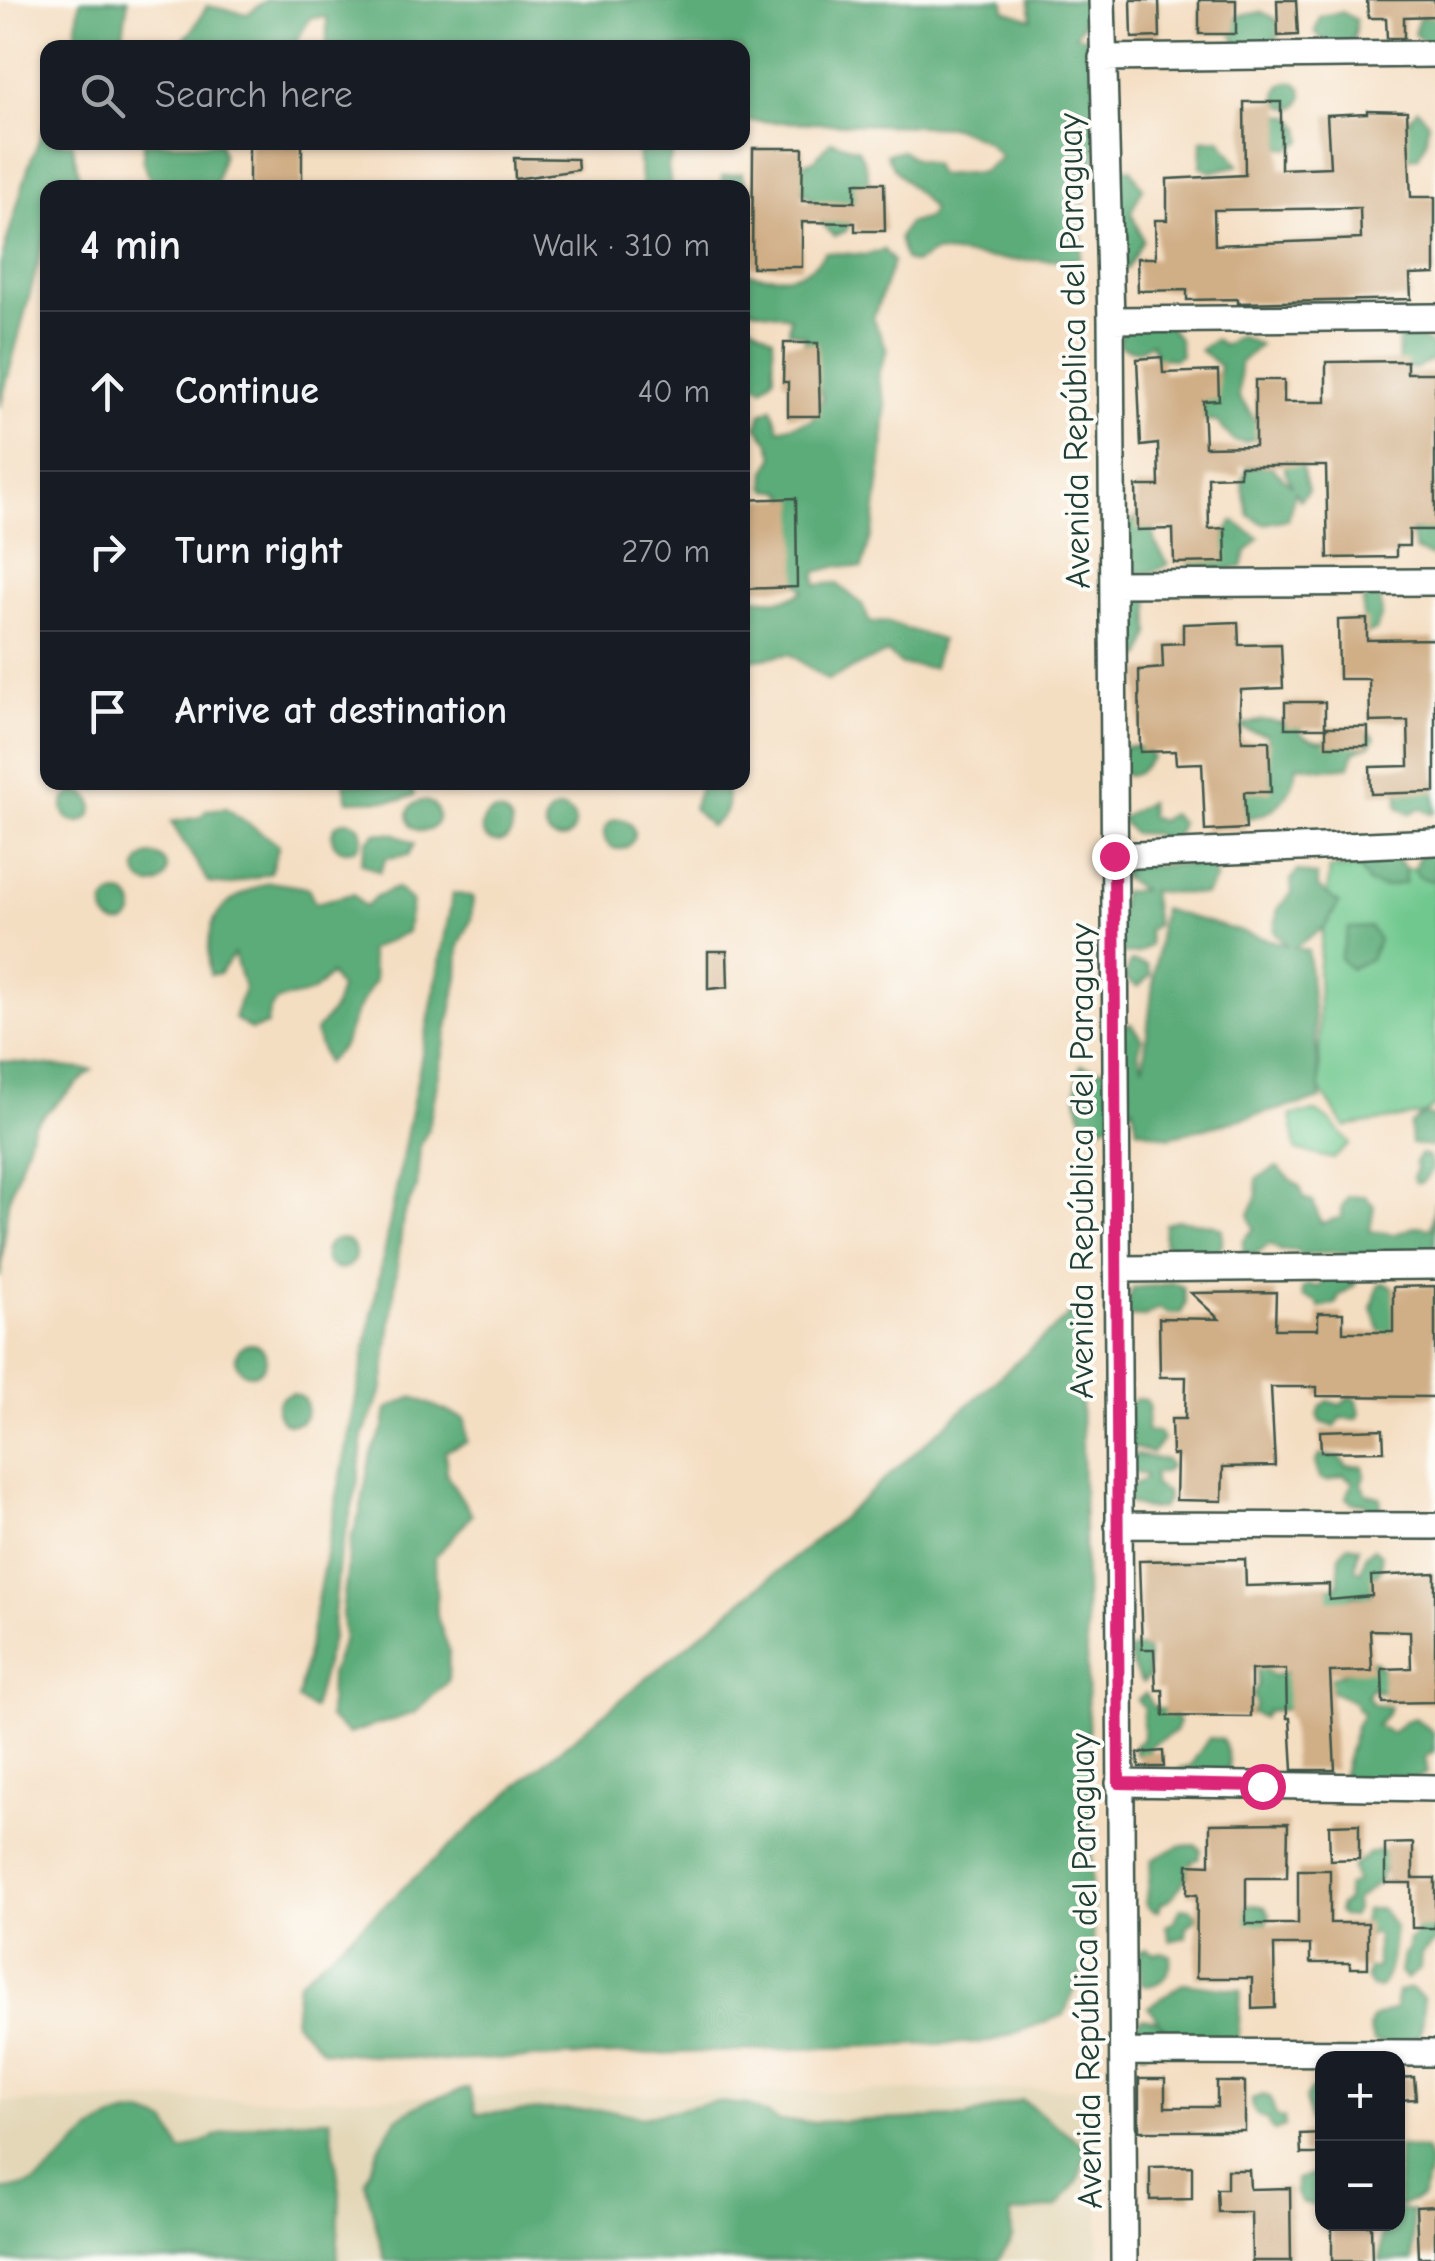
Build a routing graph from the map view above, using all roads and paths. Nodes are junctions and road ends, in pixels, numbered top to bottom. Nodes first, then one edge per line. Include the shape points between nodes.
1 (1102, 0) edge
2 (1435, 54) edge
3 (1102, 58) junction
4 (1435, 317) edge
5 (1112, 320) junction
6 (1435, 582) edge
7 (1114, 584) junction
8 (1435, 842) edge
9 (1114, 856) junction
10 (1435, 1266) edge
11 (1117, 1269) junction
12 (1118, 1525) junction
13 (1435, 1526) edge
14 (1119, 1783) junction
15 (1435, 1788) edge
16 (1124, 2052) junction
17 (1435, 2053) edge
18 (1124, 2261) edge

1 - 3 street, Avenida República del Paraguay
2 - 3 street
3 - 5 street, Avenida República del Paraguay
4 - 5 street
5 - 7 street, Avenida República del Paraguay
6 - 7 street
7 - 9 street, Avenida República del Paraguay
8 - 9 street
9 - 11 street, Avenida República del Paraguay
10 - 11 street
11 - 12 street, Avenida República del Paraguay
12 - 13 street
12 - 14 street, Avenida República del Paraguay
14 - 15 street
14 - 16 street, Avenida República del Paraguay
16 - 17 street
16 - 18 street, Avenida República del Paraguay

